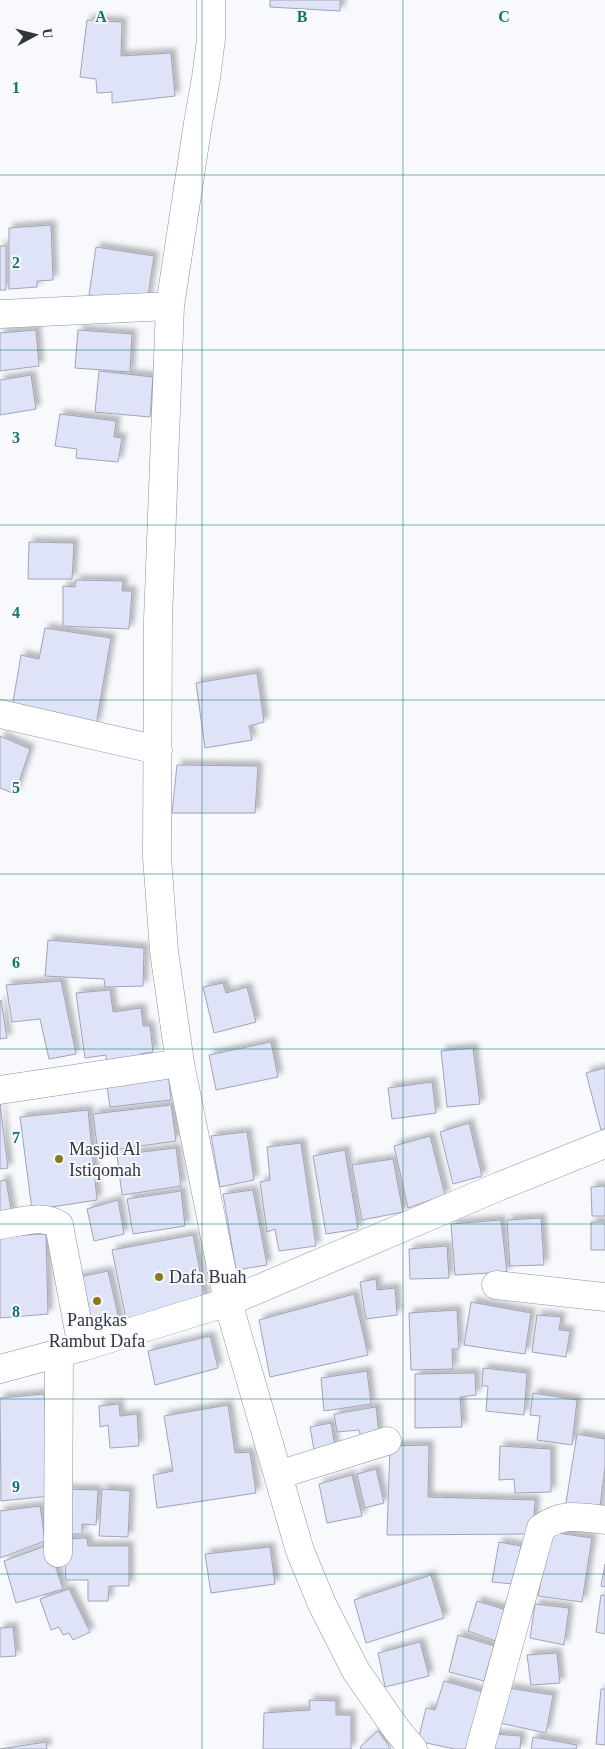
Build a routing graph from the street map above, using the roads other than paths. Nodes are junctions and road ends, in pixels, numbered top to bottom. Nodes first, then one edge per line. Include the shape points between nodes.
1 (211, 0) edge
2 (170, 306) junction
3 (0, 314) edge
4 (0, 714) edge
5 (158, 750) junction
6 (180, 1062) junction
7 (0, 1090) edge
8 (605, 1144) edge
9 (0, 1225) edge
10 (496, 1285) dead end
11 (605, 1297) edge
12 (228, 1302) junction
13 (70, 1350) junction
14 (0, 1369) edge
15 (387, 1441) dead end
16 (278, 1475) junction
17 (605, 1520) edge
18 (58, 1553) dead end
19 (413, 1749) edge
20 (480, 1749) edge

1 - 2 street via 206,78
2 - 3 street
2 - 5 street via 158,620
4 - 5 street
5 - 6 street via 157,857 164,951
6 - 7 street
6 - 12 street
8 - 12 street
9 - 13 street via 41,1218 59,1225
10 - 11 street
12 - 13 street
12 - 16 street
13 - 14 street
13 - 18 street
15 - 16 street
16 - 19 street via 300,1551 322,1604 356,1670
17 - 20 street via 572,1515 551,1521 542,1528

